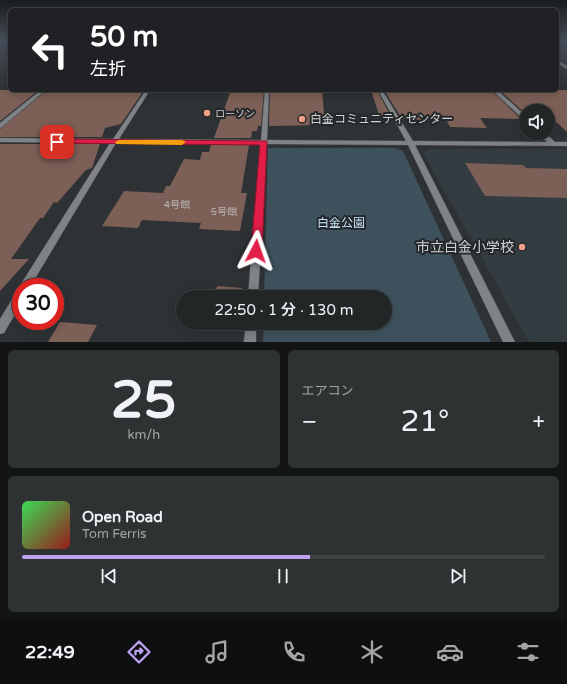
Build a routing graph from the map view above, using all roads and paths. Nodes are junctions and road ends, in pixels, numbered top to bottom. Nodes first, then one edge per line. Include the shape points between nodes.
1 (42, 92) edge
2 (147, 92) edge
3 (267, 92) edge
4 (381, 92) edge
5 (496, 92) edge
6 (519, 113) edge
7 (0, 126) edge
8 (0, 140) edge
9 (549, 140) edge
10 (113, 142) junction
11 (264, 142) junction
12 (410, 142) junction
13 (553, 144) junction
14 (567, 144) edge
15 (30, 278) edge
16 (253, 290) edge
17 (12, 309) edge
18 (0, 329) edge
19 (251, 330) edge
20 (250, 342) edge
21 (509, 342) edge

1 - 7 street
2 - 10 street
3 - 11 street
4 - 12 street
5 - 6 street
8 - 10 street
9 - 13 street
10 - 11 street
10 - 15 street
11 - 12 street
11 - 16 street
12 - 13 street
12 - 21 street
13 - 14 street
17 - 18 street
19 - 20 street

